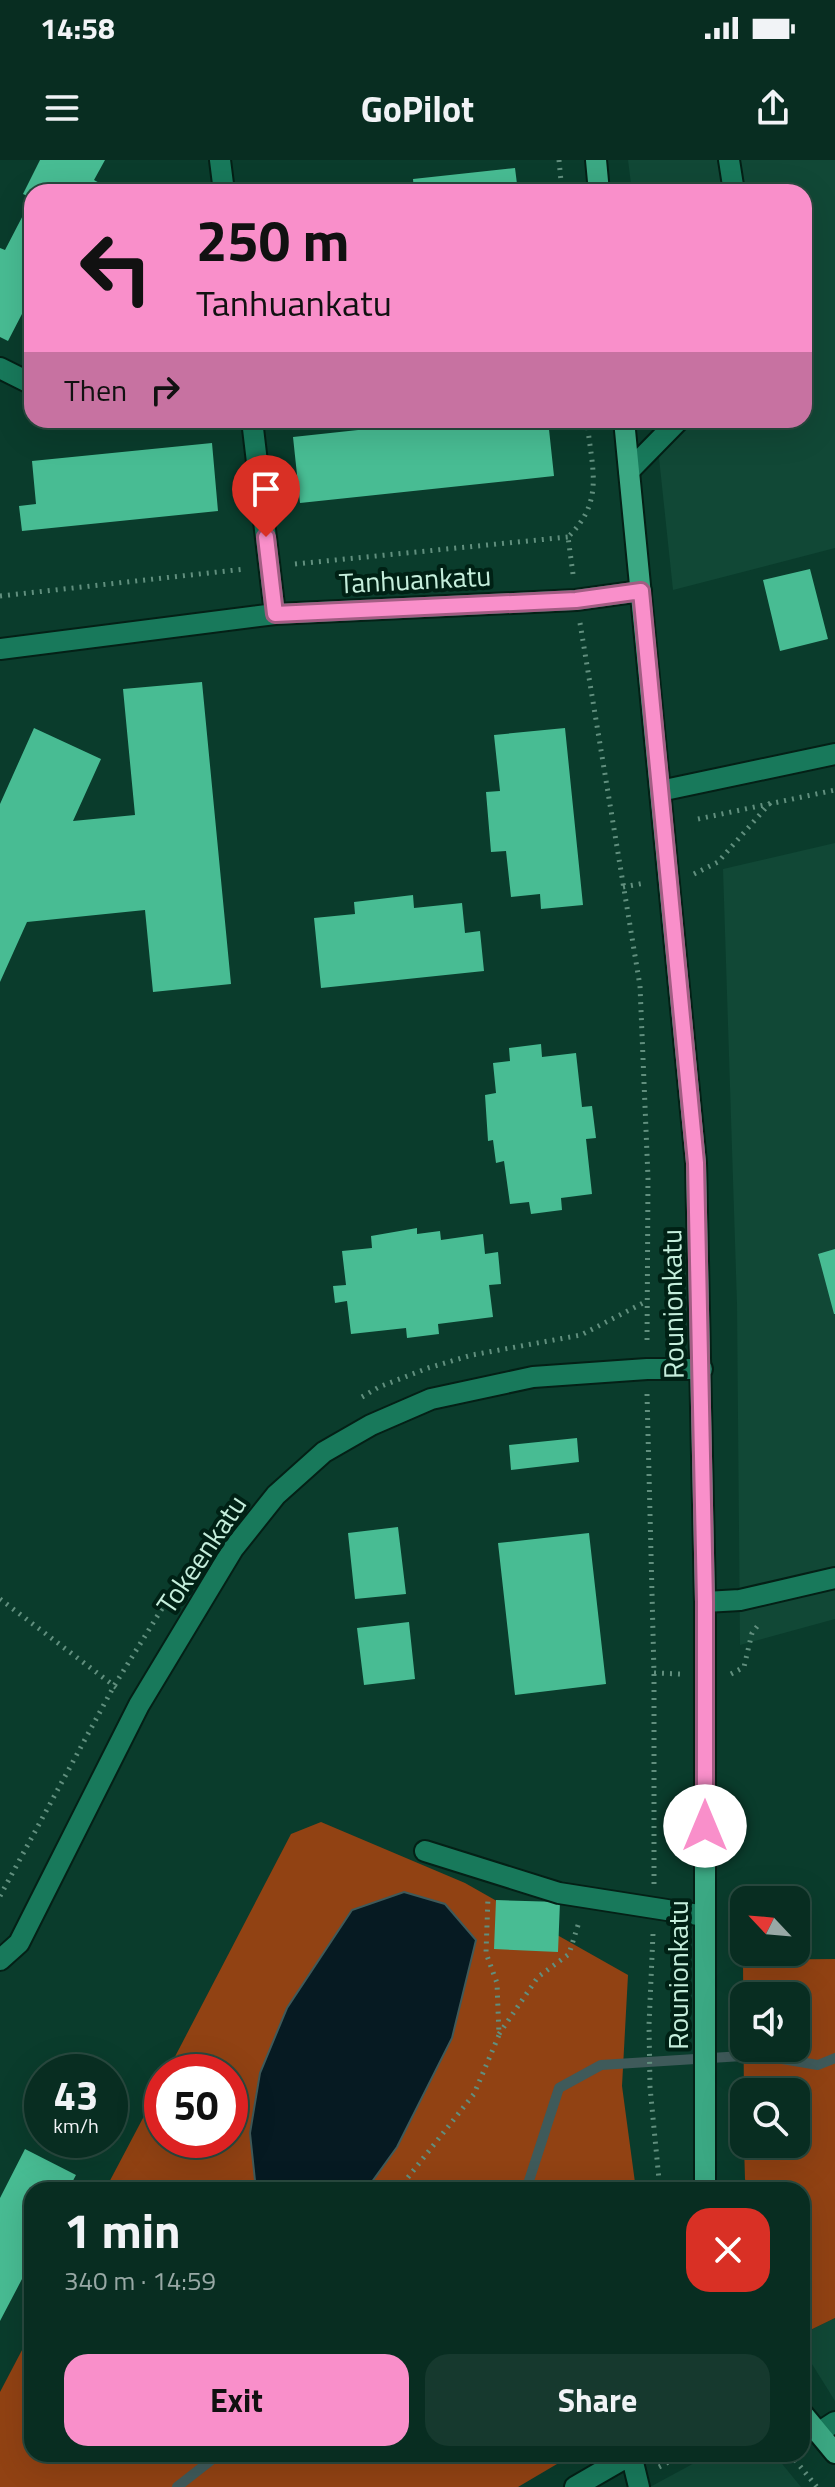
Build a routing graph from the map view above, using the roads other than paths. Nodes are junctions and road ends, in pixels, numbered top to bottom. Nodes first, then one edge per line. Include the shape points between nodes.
1 (220, 160) edge
2 (596, 160) edge
3 (729, 160) edge
4 (223, 184) edge
5 (598, 184) edge
6 (733, 184) edge
7 (0, 368) edge
8 (24, 380) edge
9 (253, 428) edge
10 (625, 428) edge
11 (671, 428) edge
12 (629, 471) junction
13 (641, 591) junction
14 (275, 614) junction
15 (0, 649) edge
16 (835, 754) edge
17 (660, 791) junction
18 (702, 1369) junction
19 (835, 1578) edge
20 (705, 1602) junction
21 (425, 1851) dead end
22 (705, 1916) junction
23 (0, 1960) edge
24 (705, 2182) edge
25 (827, 2427) edge
26 (835, 2453) edge
27 (618, 2462) edge
28 (634, 2462) edge
29 (575, 2487) edge
30 (639, 2487) edge

1 - 4 street
2 - 5 main road
3 - 6 street
7 - 8 street
9 - 14 street
10 - 12 main road, Rounionkatu
11 - 12 street
12 - 13 main road, Rounionkatu
13 - 14 street, Tanhuankatu via 576,600
13 - 17 main road, Rounionkatu
14 - 15 street, Tanhuankatu
16 - 17 street
17 - 18 main road, Rounionkatu via 696,1163
18 - 20 main road, Rounionkatu
18 - 23 street, Tokeenkatu via 533,1377 431,1399 324,1452 276,1495 233,1549 139,1705 19,1943
19 - 20 street via 740,1600
20 - 22 main road, Rounionkatu
21 - 22 street via 559,1893
22 - 24 main road, Rounionkatu
25 - 26 main road
27 - 29 street
28 - 30 street

